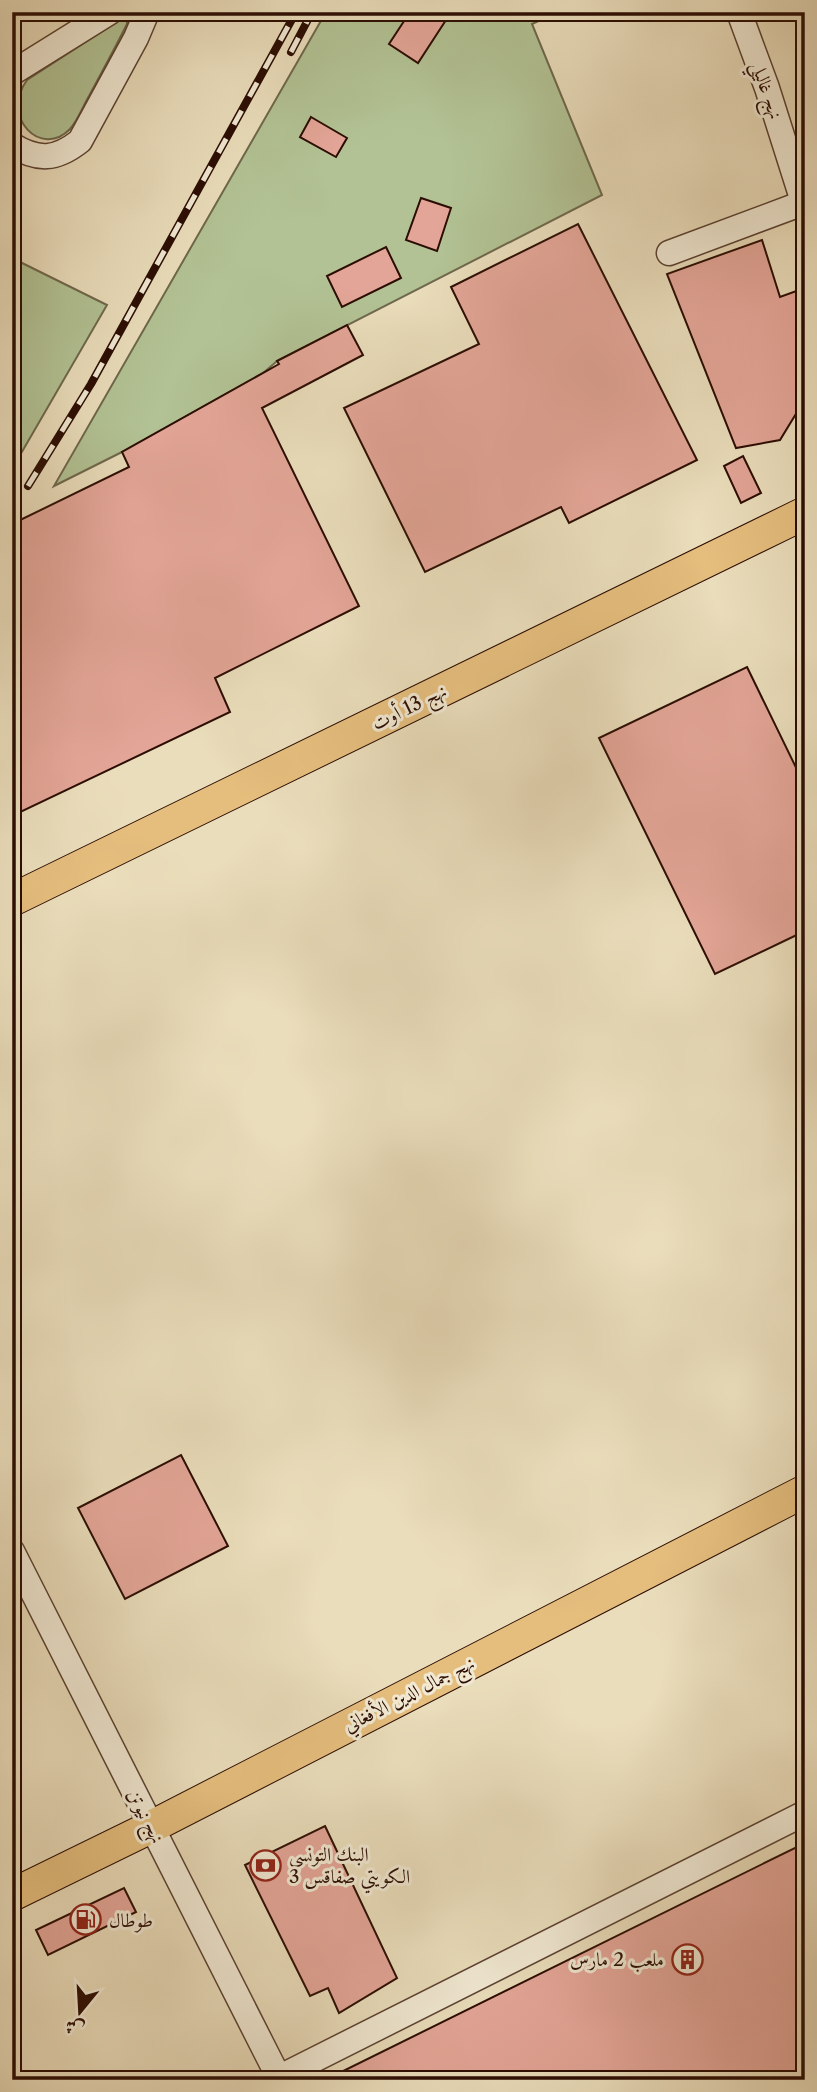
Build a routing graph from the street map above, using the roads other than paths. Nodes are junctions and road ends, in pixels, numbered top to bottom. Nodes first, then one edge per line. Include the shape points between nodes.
1 (110, 12) edge
2 (147, 12) edge
3 (739, 12) edge
4 (12, 73) edge
5 (12, 145) edge
6 (804, 206) edge
7 (669, 253) dead end
8 (805, 513) edge
9 (12, 900) edge
10 (805, 1491) edge
11 (12, 1551) edge
12 (805, 1813) edge
13 (151, 1826) junction
14 (12, 1895) edge
15 (278, 2079) edge

1 - 4 street
2 - 5 street via 80,141 68,150 40,157
3 - 6 street, نهج غاليلي
6 - 7 street
8 - 9 main road, نهج 13 أوت
10 - 13 main road, نهج جمال الدين الأفغاني
11 - 13 street, نهج نيوتن
12 - 15 street
13 - 14 main road, نهج جمال الدين الأفغاني
13 - 15 street, نهج نيوتن

